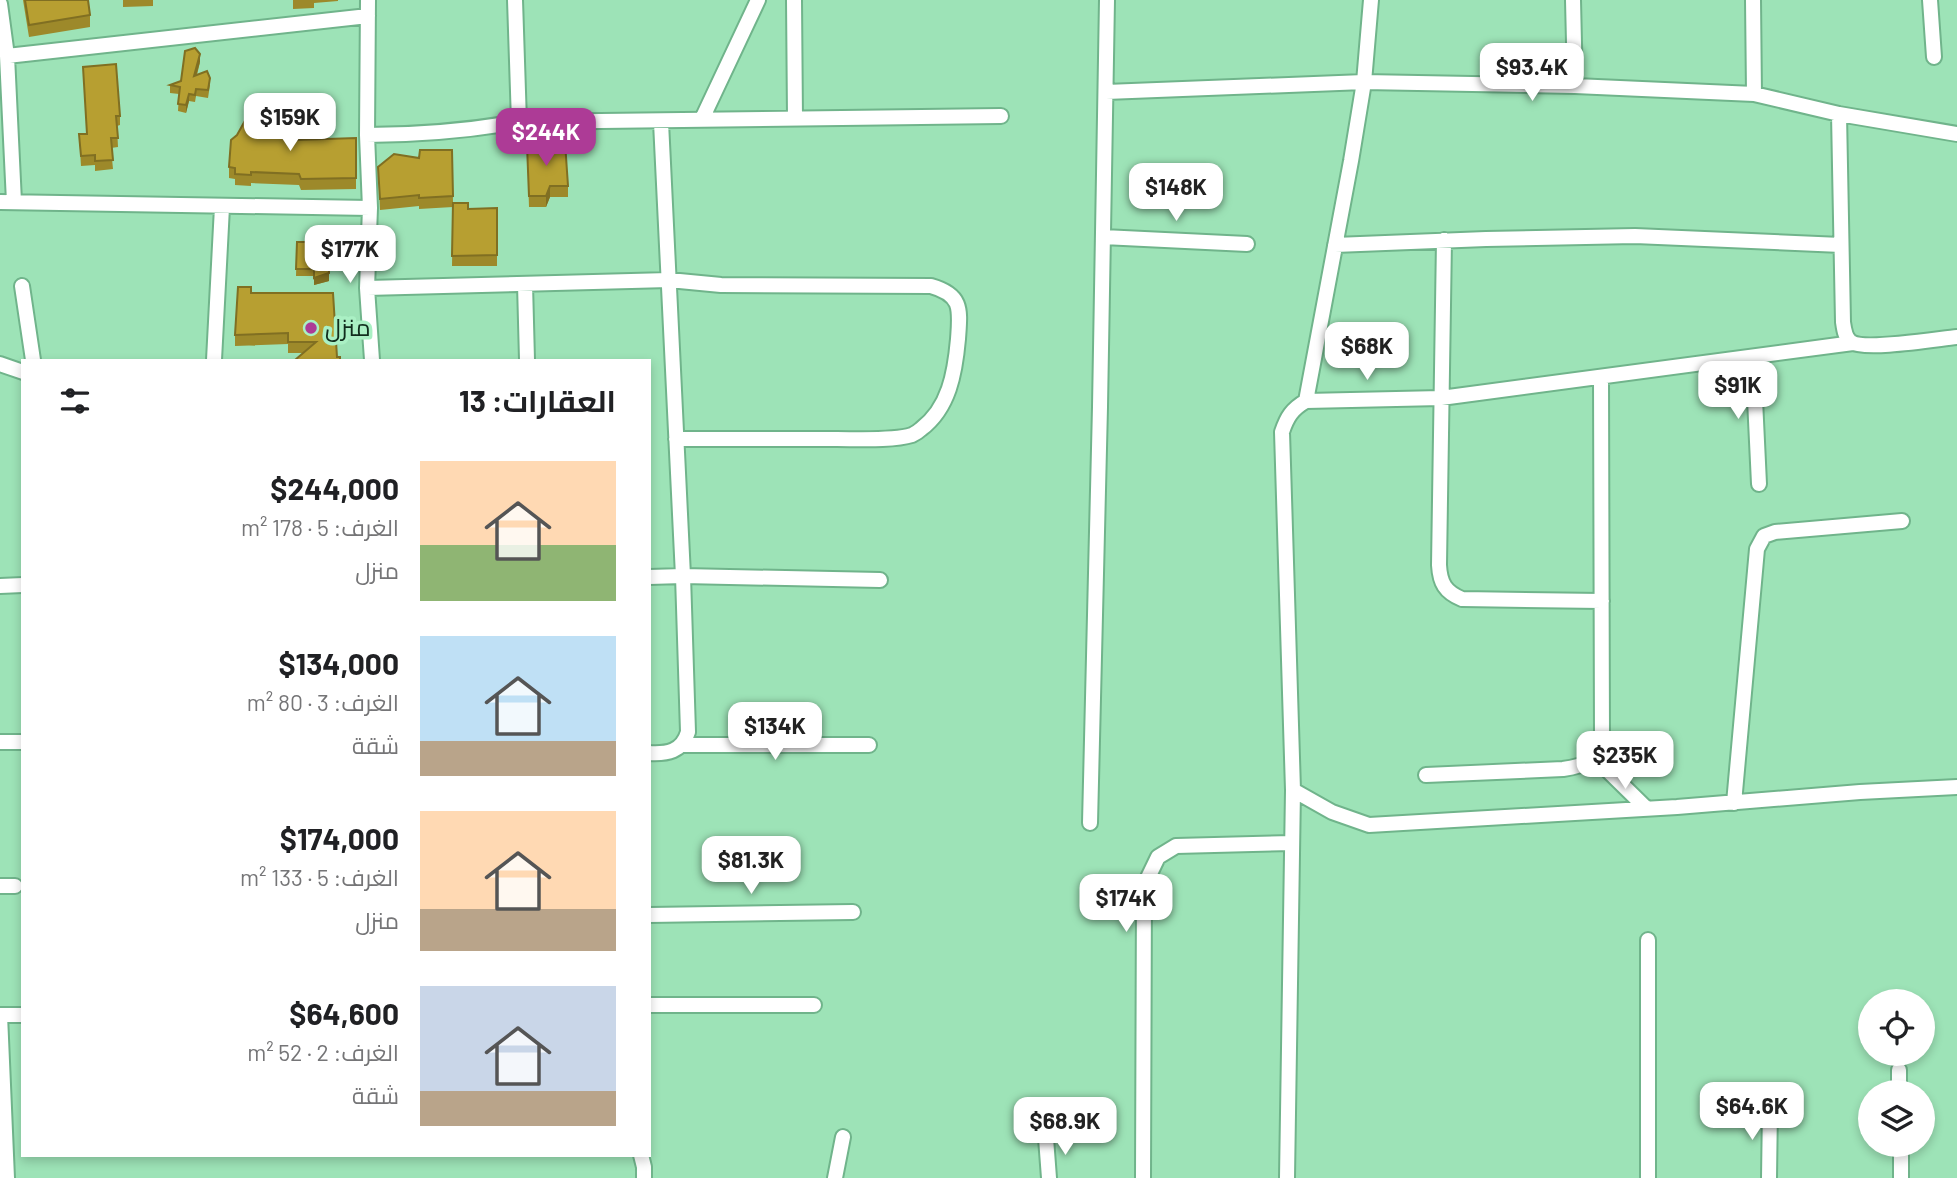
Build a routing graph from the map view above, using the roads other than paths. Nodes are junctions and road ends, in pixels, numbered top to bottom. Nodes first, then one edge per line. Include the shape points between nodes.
1 (368, 0) edge
2 (515, 0) edge
3 (758, 0) edge
4 (794, 0) edge
5 (1107, 0) edge
6 (1371, 0) edge
7 (1573, 0) edge
8 (1754, 0) edge
9 (1930, 0) edge
10 (0, 4) edge
11 (368, 16) junction
12 (7, 56) junction
13 (1934, 58) dead end
14 (1364, 82) junction
15 (1574, 86) junction
16 (1106, 92) junction
17 (1754, 94) junction
18 (1839, 114) junction
19 (1001, 116) dead end
20 (795, 118) junction
21 (702, 119) junction
22 (661, 121) junction
23 (519, 122) junction
24 (1957, 134) edge
25 (367, 135) junction
26 (7, 202) edge
27 (222, 206) junction
28 (370, 208) junction
29 (1103, 237) junction
30 (1444, 240) junction
31 (1247, 244) dead end
32 (1335, 245) junction
33 (1841, 245) junction
34 (669, 280) junction
35 (525, 284) junction
36 (22, 286) dead end
37 (367, 288) junction
38 (1957, 337) edge
39 (1853, 344) junction
40 (1753, 357) junction
41 (33, 359) edge
42 (214, 359) edge
43 (372, 359) edge
44 (527, 359) edge
45 (0, 364) edge
46 (21, 371) edge
47 (1601, 377) junction
48 (1441, 398) junction
49 (1306, 401) junction
50 (676, 439) junction
51 (1759, 484) dead end
52 (1902, 521) dead end
53 (683, 576) junction
54 (651, 577) edge
55 (880, 580) dead end
56 (21, 585) edge
57 (0, 586) edge
58 (1602, 601) junction
59 (0, 742) edge
60 (21, 743) edge
61 (869, 744) dead end
62 (681, 745) junction
63 (651, 753) edge
64 (1594, 758) junction
65 (1426, 775) dead end
66 (1957, 787) edge
67 (1293, 790) junction
68 (1734, 803) junction
69 (1646, 808) junction
70 (1090, 824) dead end
71 (1292, 843) junction
72 (853, 912) dead end
73 (651, 915) edge
74 (1648, 940) dead end
75 (651, 1004) edge
76 (814, 1004) dead end
77 (21, 1015) edge
78 (1899, 1070) dead end
79 (1899, 1080) edge
80 (1770, 1107) dead end
81 (844, 1137) dead end
82 (1046, 1138) dead end
83 (642, 1157) edge
84 (1901, 1157) edge
85 (7, 1178) edge
86 (644, 1178) edge
87 (835, 1178) edge
88 (1049, 1178) edge
89 (1143, 1178) edge
90 (1287, 1178) edge
91 (1648, 1178) edge
92 (1769, 1178) edge
93 (1901, 1178) edge

1 - 11 street
2 - 23 street
3 - 21 street
4 - 20 street
5 - 16 street
6 - 14 street
7 - 15 street
8 - 17 street
9 - 13 street
10 - 12 street
11 - 12 street
11 - 25 street
12 - 26 street
14 - 15 street
14 - 16 street
14 - 32 street
15 - 17 street
16 - 29 street
17 - 18 street
18 - 24 street
18 - 33 street
19 - 20 street
20 - 21 street
21 - 22 street
22 - 23 street
22 - 34 street
23 - 25 street via 423,135
25 - 28 street
26 - 27 street
27 - 28 street
27 - 42 street
28 - 37 street
29 - 31 street
29 - 70 street
30 - 32 street
30 - 33 street via 1635,236
30 - 48 street
32 - 49 street
33 - 39 street via 1844,330
34 - 35 street
34 - 50 street
34 - 50 street via 721,285 931,286 945,290 960,312 956,366 948,392 939,412 913,435
35 - 37 street
35 - 44 street
36 - 41 street
37 - 43 street
38 - 39 street
39 - 40 street
40 - 47 street
40 - 51 street
45 - 46 street
47 - 48 street
47 - 58 street
48 - 49 street
48 - 58 street via 1439,578 1443,587 1461,599
49 - 67 street via 1295,407 1282,432
50 - 53 street
52 - 68 street via 1775,532 1761,542
53 - 54 street
53 - 55 street
53 - 62 street via 688,732
56 - 57 street
58 - 64 street via 1602,739
59 - 60 street
61 - 62 street
62 - 63 street via 666,754
64 - 65 street via 1563,769
64 - 69 street
66 - 68 street
67 - 69 street via 1332,812 1369,825
67 - 71 street
68 - 69 street
71 - 89 street via 1176,846 1158,857 1144,886
71 - 90 street
72 - 73 street
74 - 91 street
75 - 76 street
77 - 85 street via 0,1015
78 - 79 street
80 - 92 street
81 - 87 street
82 - 88 street
83 - 86 street
84 - 93 street

